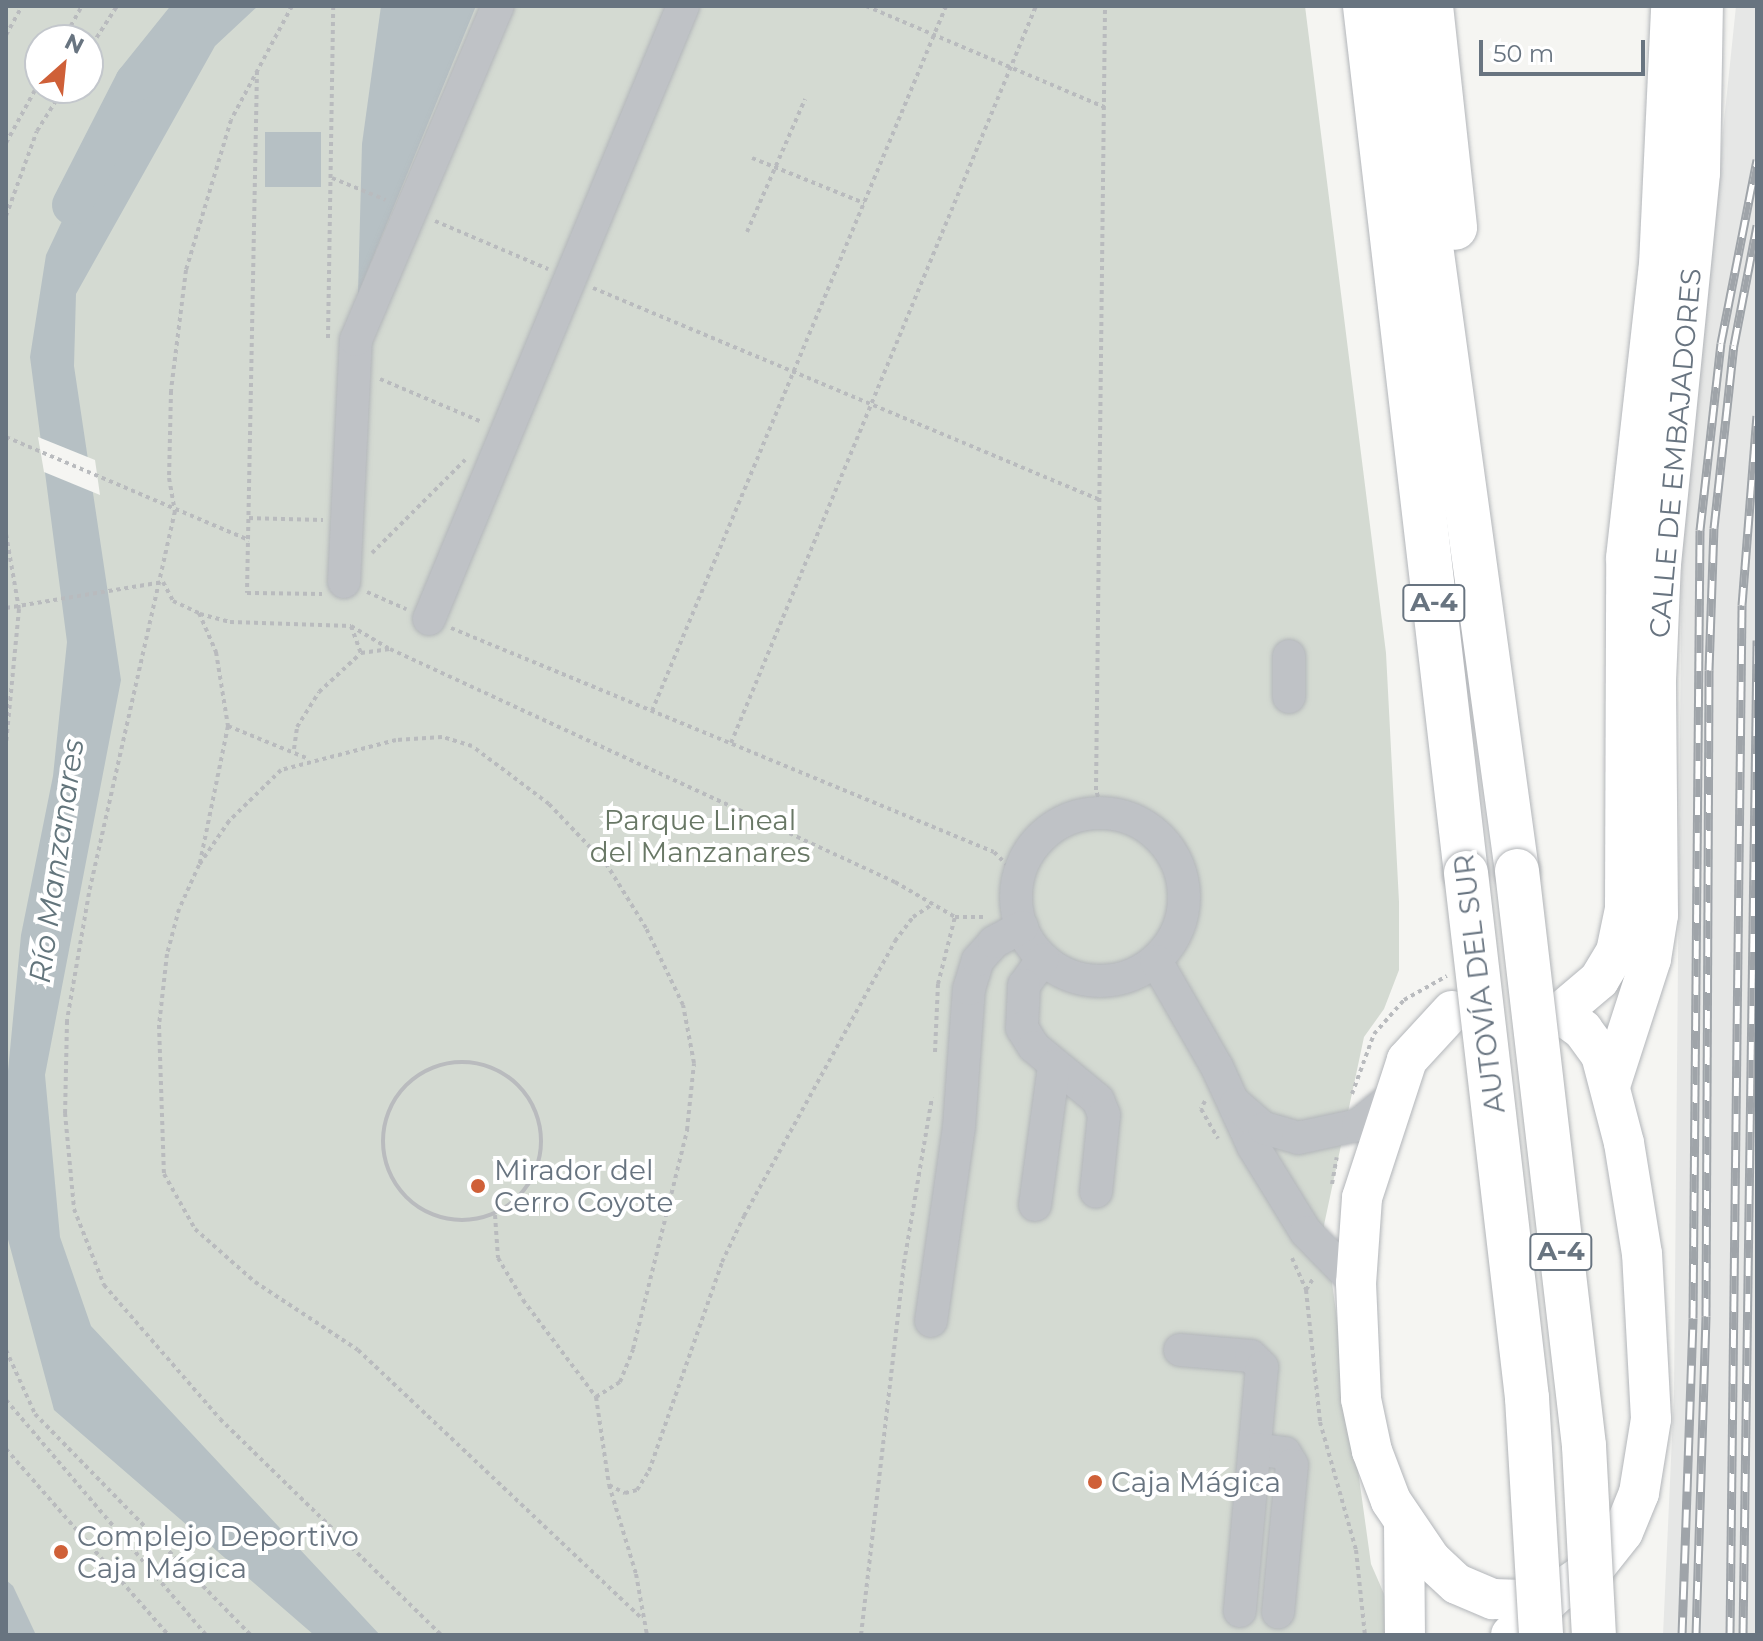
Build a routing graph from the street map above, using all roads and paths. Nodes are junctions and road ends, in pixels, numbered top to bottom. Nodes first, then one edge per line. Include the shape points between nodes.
1 (22, 6) edge
2 (82, 6) edge
3 (117, 6) edge
4 (292, 6) edge
5 (333, 6) edge
6 (498, 6) edge
7 (683, 6) edge
8 (866, 6) edge
9 (946, 6) edge
10 (1036, 6) edge
11 (1105, 6) edge
12 (1340, 6) edge
13 (1365, 6) edge
14 (1398, 6) edge
15 (1431, 6) edge
16 (1671, 6) edge
17 (1703, 6) edge
18 (72, 24) edge
19 (104, 26) edge
20 (934, 34) junction
21 (6, 35) edge
22 (1010, 67) junction
23 (257, 68) junction
24 (805, 99) dead end
25 (27, 104) edge
26 (54, 104) edge
27 (1104, 107) junction
28 (6, 143) edge
29 (752, 158) dead end
30 (775, 167) junction
31 (332, 178) junction
32 (864, 203) junction
33 (403, 207) junction
34 (6, 216) edge
35 (747, 232) dead end
36 (569, 278) junction
37 (1401, 334) junction
38 (327, 349) dead end
39 (354, 368) junction
40 (795, 372) junction
41 (871, 405) junction
42 (501, 431) junction
43 (6, 437) edge
44 (1100, 500) junction
45 (324, 504) dead end
46 (175, 511) junction
47 (249, 518) junction
48 (323, 520) junction
49 (6, 534) edge
50 (323, 535) dead end
51 (249, 540) junction
52 (163, 582) junction
53 (333, 582) junction
54 (1481, 601) junction
55 (6, 608) edge
56 (19, 609) junction
57 (199, 613) junction
58 (429, 619) junction
59 (351, 626) junction
60 (390, 649) junction
61 (361, 653) junction
62 (1289, 656) dead end
63 (1289, 697) dead end
64 (652, 711) junction
65 (228, 726) junction
66 (731, 743) junction
67 (6, 744) edge
68 (294, 749) junction
69 (309, 759) junction
70 (1103, 812) junction
71 (1189, 851) dead end
72 (199, 865) junction
73 (1018, 876) junction
74 (1183, 883) junction
75 (933, 904) junction
76 (955, 917) junction
77 (1020, 922) junction
78 (1043, 959) junction
79 (1156, 961) junction
80 (1459, 971) dead end
81 (1452, 1011) dead end
82 (935, 1061) dead end
83 (1054, 1066) junction
84 (1610, 1086) junction
85 (934, 1089) dead end
86 (1227, 1091) junction
87 (1391, 1098) junction
88 (1343, 1130) junction
89 (1225, 1151) dead end
90 (1331, 1190) dead end
91 (1096, 1192) dead end
92 (1035, 1205) dead end
93 (495, 1214) junction
94 (1307, 1252) junction
95 (1356, 1283) junction
96 (1306, 1290) junction
97 (931, 1321) dead end
98 (6, 1350) edge
99 (1180, 1350) dead end
100 (596, 1397) junction
101 (6, 1400) edge
102 (6, 1449) edge
103 (1255, 1449) junction
104 (609, 1485) junction
105 (1404, 1524) junction
106 (1558, 1592) junction
107 (1240, 1611) dead end
108 (1278, 1612) dead end
109 (642, 1619) junction
110 (168, 1635) edge
111 (206, 1635) edge
112 (251, 1635) edge
113 (441, 1635) edge
114 (647, 1635) edge
115 (861, 1635) edge
116 (1365, 1635) edge
117 (1405, 1635) edge
118 (1511, 1635) edge
119 (1541, 1635) edge
120 (1594, 1635) edge

1 - 21 path
2 - 18 path
3 - 19 path
4 - 23 path
5 - 31 path
6 - 33 street
7 - 36 street
8 - 20 path
9 - 20 path
10 - 22 path
11 - 27 path
12 - 37 highway via 1371,202
13 - 37 highway
14 - 54 highway
15 - 54 highway via 1457,246
16 - 84 main road, CALLE DE EMBAJADORES via 1659,265 1626,558 1625,909 1616,952 1599,980 1560,1013 1592,1041
17 - 84 main road, CALLE DE EMBAJADORES via 1700,173 1661,564 1658,915 1651,959
20 - 22 path
20 - 32 path
22 - 27 path
22 - 41 path
23 - 46 path via 231,120 186,270 171,391 169,478
23 - 47 path
24 - 30 path
25 - 28 path
26 - 34 path via 37,131
27 - 44 path
29 - 30 path
30 - 32 path
30 - 35 path
31 - 33 path
31 - 38 path
32 - 40 path
33 - 36 path
33 - 39 street via 356,340
36 - 40 path
36 - 42 street
37 - 119 highway, AUTOVÍA DEL SUR / A-4, bridge via 1527,1398
39 - 42 path
39 - 53 street
40 - 41 path
40 - 64 path
41 - 44 path
41 - 66 path
42 - 53 path
42 - 58 street
43 - 46 path
44 - 70 path via 1096,790
45 - 48 path
46 - 51 path
46 - 52 path
47 - 48 path
47 - 51 path
48 - 50 path
49 - 56 path
51 - 53 path via 247,593 322,597
52 - 56 path
52 - 57 path via 173,601
52 - 113 path via 89,893 67,1021 65,1113 74,1209 104,1285 220,1419
53 - 58 path
54 - 120 highway, AUTOVÍA DEL SUR / A-4, bridge via 1584,1446
55 - 56 path
56 - 67 path
57 - 59 path via 230,622
57 - 65 path via 216,652
58 - 64 path
59 - 60 path
59 - 61 path
60 - 61 path
60 - 75 path
61 - 68 path via 319,692 297,727
62 - 63 street
64 - 66 path
65 - 68 path
65 - 72 path
66 - 73 path via 994,852
68 - 69 path
69 - 72 path via 281,770 229,821
69 - 100 path via 396,740 442,737 498,761 549,804 607,865 646,928 683,1005 694,1063 687,1130 633,1349 620,1382
70 - 73 street via 1075,816 1049,829 1029,850
70 - 74 street via 1142,824 1159,837 1175,858
71 - 74 street
72 - 109 path via 167,954 159,1025 164,1174 195,1229 255,1282 358,1350
73 - 77 street
74 - 79 street via 1184,912 1174,939
75 - 76 path
75 - 104 path via 913,917 895,941 744,1216 722,1262 649,1471 637,1490 625,1493
76 - 77 path
76 - 82 path via 938,984
77 - 78 street
77 - 97 street via 978,960 969,989 959,1127
78 - 79 street via 1074,978 1103,982 1131,976
78 - 83 street via 1024,985 1022,1028
79 - 86 street
80 - 88 path via 1422,986 1374,1034
81 - 87 main road via 1407,1060
83 - 91 street via 1082,1084 1104,1115
83 - 92 street
84 - 106 main road via 1642,1254 1651,1419 1639,1493 1623,1532 1596,1566
85 - 115 path via 904,1263
86 - 88 street via 1264,1128 1298,1138
86 - 89 path via 1201,1109
86 - 94 street
87 - 88 street via 1358,1125
87 - 95 main road via 1362,1198
88 - 90 path
93 - 93 path via 517,1200 534,1178 541,1126 531,1101 514,1080 464,1061 438,1065 414,1077 396,1095 385,1119 387,1170 400,1192 420,1209 444,1219 470,1221
93 - 100 path via 498,1258
94 - 95 street
94 - 96 path
94 - 96 path
95 - 105 main road via 1365,1426
96 - 116 path via 1320,1422 1356,1550
98 - 112 path via 35,1414
99 - 103 street via 1259,1360
100 - 104 path
101 - 111 path
102 - 110 path
103 - 107 street
103 - 108 street via 1285,1453 1292,1465
104 - 109 path via 636,1574
105 - 106 main road via 1457,1584 1508,1601
105 - 117 main road
106 - 118 main road
109 - 114 path

